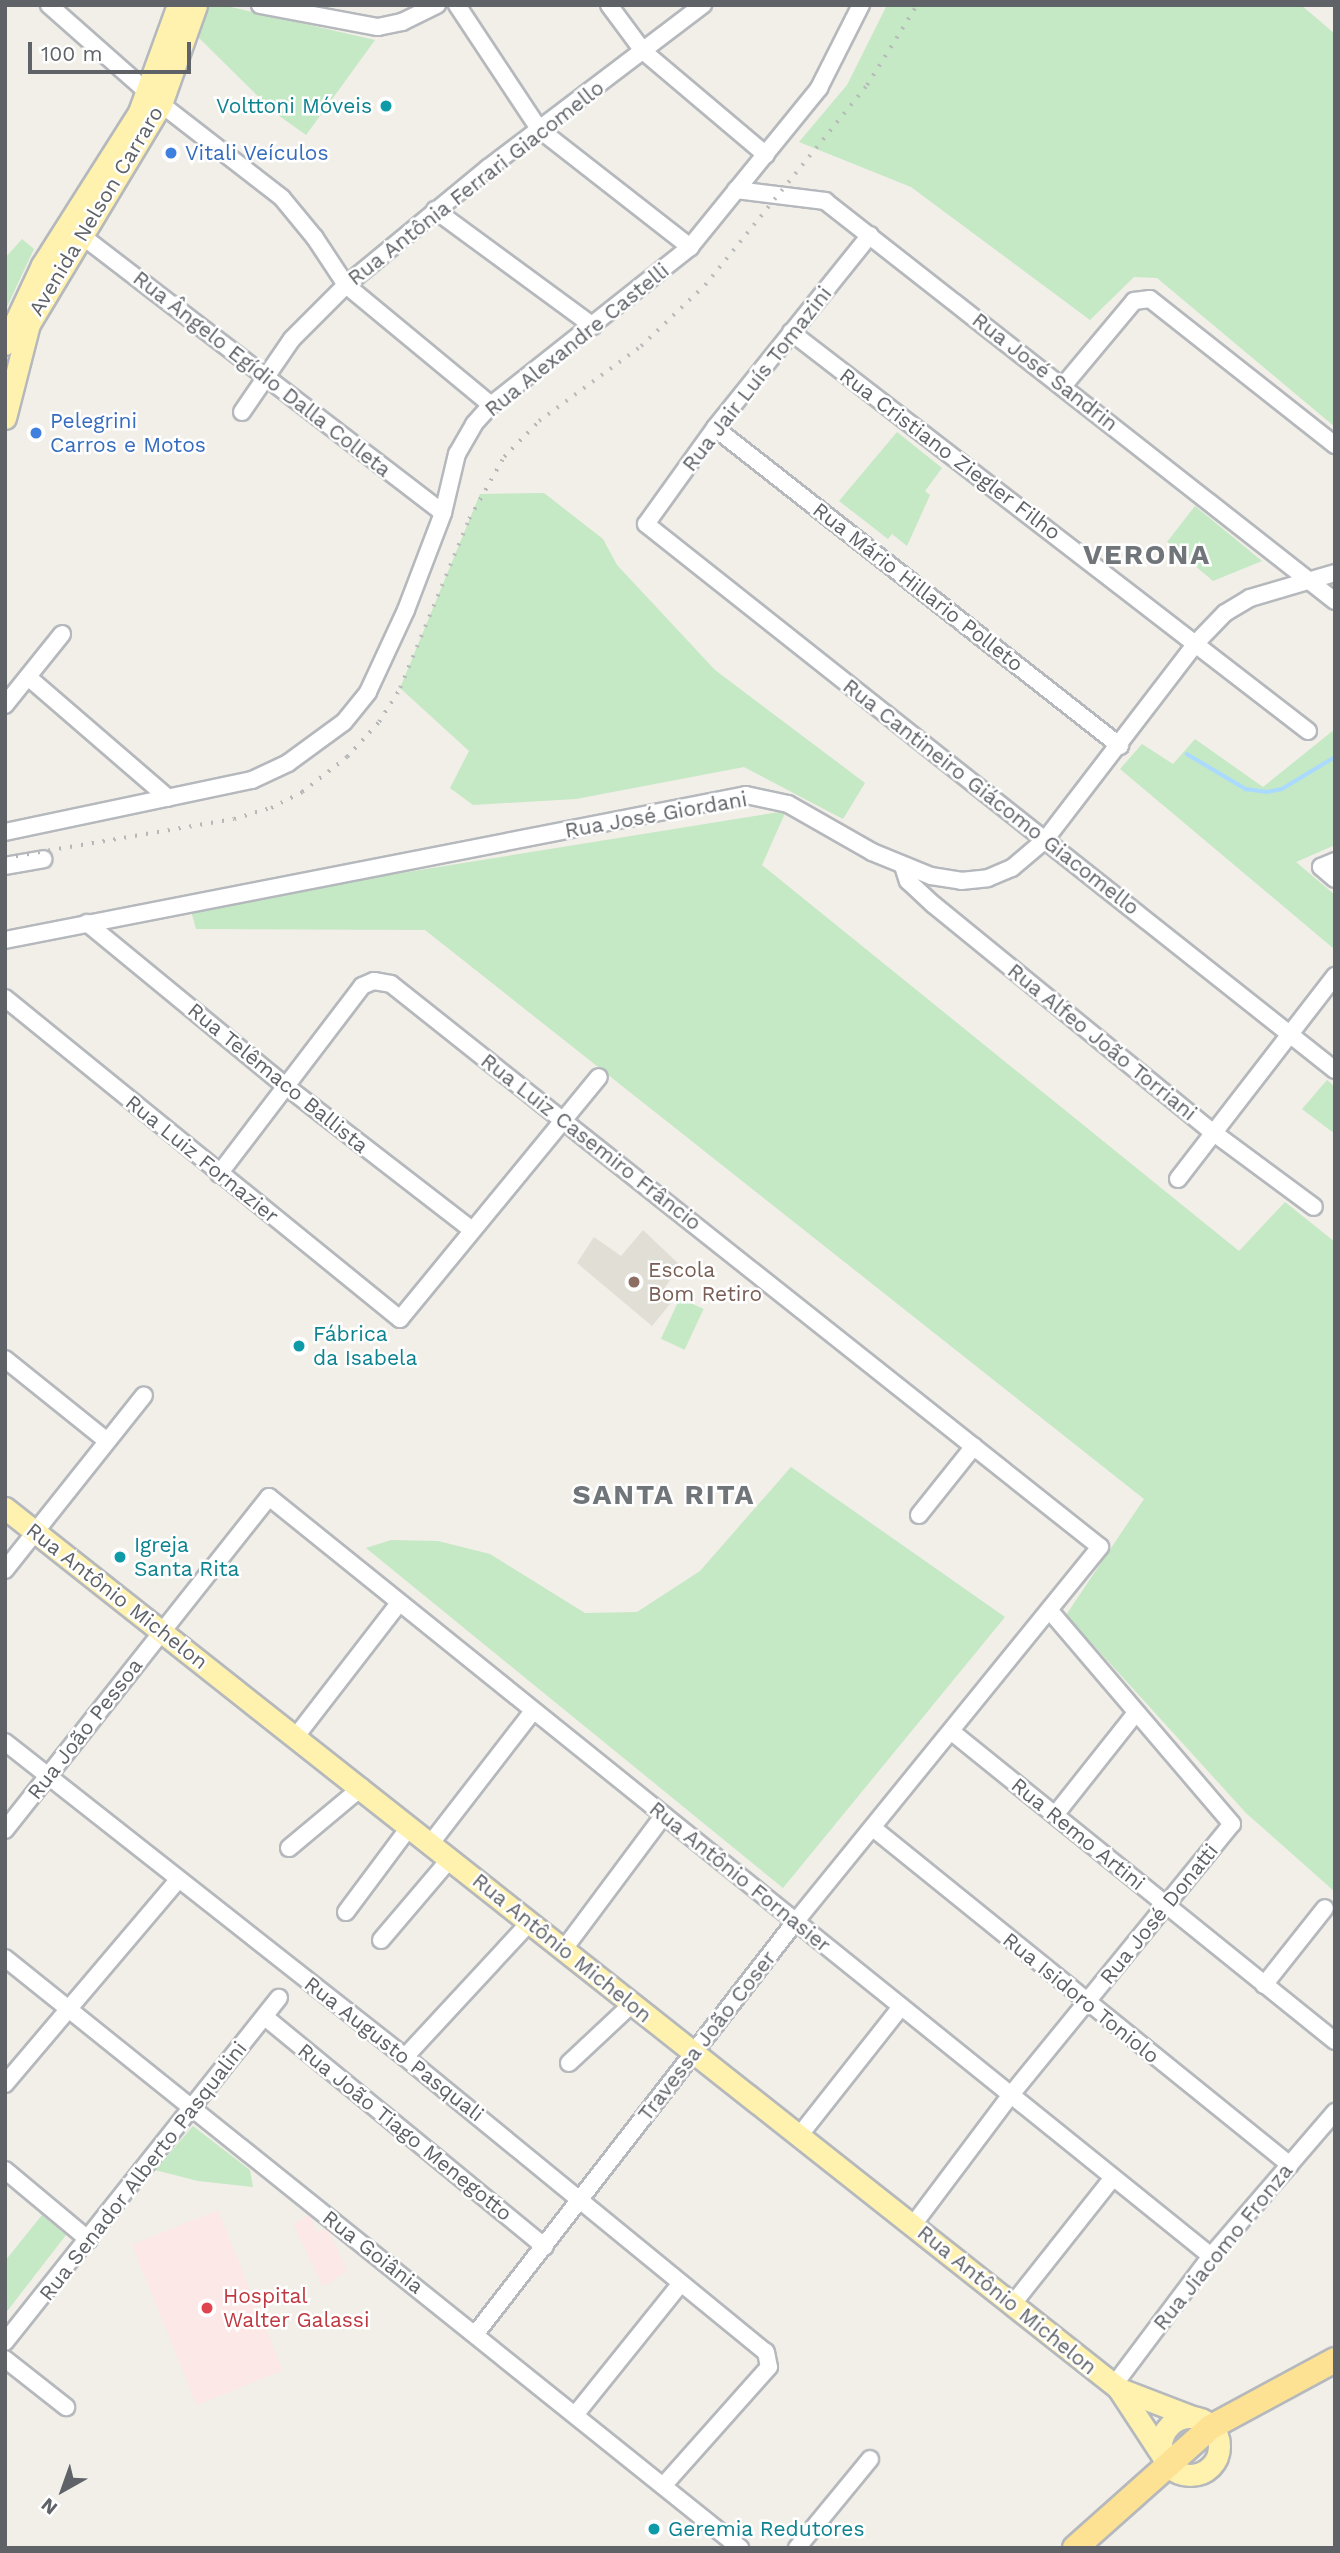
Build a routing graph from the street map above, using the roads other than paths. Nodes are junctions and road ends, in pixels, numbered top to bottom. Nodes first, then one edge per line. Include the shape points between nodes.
1 (49, 5) edge
2 (178, 5) edge
3 (196, 5) edge
4 (260, 5) edge
5 (437, 5) edge
6 (457, 5) edge
7 (609, 5) edge
8 (703, 5) edge
9 (861, 5) edge
10 (643, 51) junction
11 (154, 98) junction
12 (540, 129) junction
13 (766, 155) junction
14 (736, 190) junction
15 (435, 210) junction
16 (75, 231) junction
17 (870, 235) junction
18 (690, 247) junction
19 (346, 285) junction
20 (593, 326) junction
21 (791, 332) junction
22 (9, 352) edge
23 (268, 376) junction
24 (1063, 386) junction
25 (491, 405) junction
26 (242, 412) dead end
27 (5, 418) edge
28 (715, 428) junction
29 (1335, 445) edge
30 (443, 513) junction
31 (646, 524) joint
32 (1335, 573) edge
33 (1305, 579) junction
34 (1335, 601) edge
35 (62, 634) dead end
36 (1196, 643) junction
37 (28, 677) junction
38 (5, 705) edge
39 (1308, 731) dead end
40 (1121, 746) junction
41 (168, 798) junction
42 (5, 832) edge
43 (1045, 840) junction
44 (43, 859) dead end
45 (1335, 861) edge
46 (5, 866) edge
47 (903, 866) junction
48 (1335, 879) edge
49 (87, 923) junction
50 (5, 940) edge
51 (1335, 976) edge
52 (5, 998) edge
53 (1291, 1035) junction
54 (1335, 1070) edge
55 (599, 1077) dead end
56 (287, 1087) junction
57 (564, 1121) junction
58 (1214, 1133) junction
59 (219, 1174) junction
60 (1178, 1179) dead end
61 (1314, 1207) dead end
62 (472, 1230) junction
63 (5, 1359) edge
64 (144, 1395) dead end
65 (107, 1441) junction
66 (974, 1446) junction
67 (269, 1497) joint
68 (5, 1508) edge
69 (919, 1515) dead end
70 (35, 1531) junction
71 (1100, 1547) joint
72 (5, 1570) edge
73 (399, 1603) junction
74 (1050, 1611) junction
75 (162, 1632) junction
76 (533, 1711) junction
77 (1135, 1714) junction
78 (952, 1732) junction
79 (297, 1735) junction
80 (5, 1742) edge
81 (48, 1776) junction
82 (362, 1787) junction
83 (664, 1815) junction
84 (1055, 1815) junction
85 (410, 1826) junction
86 (873, 1828) junction
87 (5, 1829) edge
88 (431, 1843) junction
89 (289, 1848) dead end
90 (450, 1859) junction
91 (178, 1880) junction
92 (1165, 1906) junction
93 (1325, 1908) dead end
94 (346, 1912) dead end
95 (530, 1922) junction
96 (795, 1922) junction
97 (381, 1940) dead end
98 (564, 1949) junction
99 (5, 1958) edge
100 (1264, 1985) junction
101 (279, 1998) dead end
102 (1086, 2003) junction
103 (631, 2005) junction
104 (901, 2007) junction
105 (66, 2008) junction
106 (265, 2017) junction
107 (1335, 2041) edge
108 (694, 2053) junction
109 (405, 2057) junction
110 (569, 2063) dead end
111 (5, 2084) edge
112 (1010, 2096) junction
113 (191, 2108) junction
114 (1335, 2112) edge
115 (799, 2136) junction
116 (1290, 2165) junction
117 (5, 2170) edge
118 (1112, 2179) junction
119 (583, 2200) junction
120 (913, 2225) junction
121 (89, 2240) junction
122 (545, 2247) junction
123 (1211, 2256) junction
124 (681, 2283) junction
125 (1012, 2305) junction
126 (477, 2332) junction
127 (5, 2342) edge
128 (5, 2359) edge
129 (1335, 2360) edge
130 (1116, 2387) junction
131 (65, 2407) dead end
132 (575, 2415) junction
133 (1202, 2422) junction
134 (870, 2459) dead end
135 (1165, 2460) junction
136 (663, 2486) junction
137 (740, 2548) edge
138 (797, 2548) edge
139 (1075, 2548) edge

1 - 11 street
2 - 11 main road, Avenida Nelson Carraro
3 - 11 main road, Avenida Nelson Carraro
4 - 5 street via 377,27 402,22
6 - 12 street
7 - 10 street
8 - 10 street, Rua Antônia Ferrari Giacomello
9 - 13 street, Rua Alexandre Castelli via 819,88
10 - 12 street, Rua Antônia Ferrari Giacomello
10 - 13 street
11 - 16 main road, Avenida Nelson Carraro
11 - 19 street via 282,198 316,238
12 - 15 street, Rua Antônia Ferrari Giacomello
12 - 18 street
13 - 14 street, Rua Alexandre Castelli
14 - 17 street, Rua José Sandrin via 819,198
14 - 18 street, Rua Alexandre Castelli
15 - 19 street, Rua Antônia Ferrari Giacomello
15 - 20 street
16 - 22 main road, Avenida Nelson Carraro via 34,296
16 - 23 street, Rua Ângelo Egídio Dalla Colleta
17 - 21 street, Rua Jair Luís Tomazini
17 - 24 street, Rua José Sandrin
18 - 20 street, Rua Alexandre Castelli
19 - 23 street, Rua Antônia Ferrari Giacomello via 292,339
19 - 25 street
20 - 25 street, Rua Alexandre Castelli
21 - 28 street, Rua Jair Luís Tomazini
21 - 36 street, Rua Cristiano Ziegler Filho
22 - 27 main road, Avenida Nelson Carraro
23 - 26 street, Rua Antônia Ferrari Giacomello
23 - 30 street, Rua Ângelo Egídio Dalla Colleta
24 - 29 street via 1134,301 1150,299
24 - 33 street, Rua José Sandrin
25 - 30 street, Rua Alexandre Castelli via 457,454
28 - 31 street, Rua Jair Luís Tomazini
28 - 40 street, Rua Mário Hillario Polleto
30 - 41 street, Rua Alexandre Castelli via 378,671 344,722 274,772 221,790
31 - 43 street, Rua Cantineiro Giácomo Giacomello
32 - 33 street, Rua José Giordani
33 - 34 street, Rua José Sandrin
33 - 36 street, Rua José Giordani via 1233,606
35 - 37 street
36 - 39 street, Rua Cristiano Ziegler Filho
36 - 40 street, Rua José Giordani
37 - 38 street
37 - 41 street
40 - 43 street, Rua José Giordani
41 - 42 street, Rua Alexandre Castelli
43 - 47 street, Rua José Giordani via 1012,868 988,878 961,881
43 - 53 street, Rua Cantineiro Giácomo Giacomello
44 - 46 street
45 - 48 street via 1321,867
47 - 49 street, Rua José Giordani via 788,804 746,795
47 - 58 street, Rua Alfeo João Torriani via 908,881 934,905
49 - 50 street, Rua José Giordani
49 - 56 street, Rua Telêmaco Ballista
51 - 53 street
52 - 59 street, Rua Luiz Fornazier
53 - 54 street, Rua Cantineiro Giácomo Giacomello
53 - 58 street
55 - 57 street
56 - 57 street, Rua Luiz Casemiro Frâncio via 362,986 374,981 391,984
56 - 59 street
56 - 62 street, Rua Telêmaco Ballista
57 - 62 street
57 - 66 street, Rua Luiz Casemiro Frâncio
58 - 60 street
58 - 61 street, Rua Alfeo João Torriani
59 - 62 street, Rua Luiz Fornazier via 400,1319
63 - 65 street
64 - 65 street
65 - 70 street
66 - 69 street
66 - 71 street, Rua Luiz Casemiro Frâncio
67 - 73 street, Rua Antônio Fornasier
67 - 75 street, Rua João Pessoa
68 - 70 main road, Rua Antônio Michelon
70 - 72 street
70 - 75 main road, Rua Antônio Michelon
71 - 74 street, Travessa João Coser
73 - 76 street, Rua Antônio Fornasier
73 - 79 street
74 - 77 street, Rua José Donatti
74 - 78 street, Travessa João Coser
75 - 79 main road, Rua Antônio Michelon
75 - 81 street, Rua João Pessoa
76 - 83 street, Rua Antônio Fornasier
76 - 88 street
77 - 84 street
77 - 92 street, Rua José Donatti via 1232,1824
78 - 84 street, Rua Remo Artini
78 - 86 street, Travessa João Coser
79 - 82 main road, Rua Antônio Michelon
80 - 81 street, Rua Augusto Pasquali
81 - 87 street, Rua João Pessoa
81 - 91 street, Rua Augusto Pasquali
82 - 85 main road, Rua Antônio Michelon
82 - 89 street
83 - 96 street, Rua Antônio Fornasier
83 - 98 street
84 - 92 street, Rua Remo Artini
85 - 88 main road, Rua Antônio Michelon
85 - 94 street
86 - 96 street, Travessa João Coser
86 - 102 street, Rua Isidoro Toniolo
88 - 90 main road, Rua Antônio Michelon
90 - 95 main road, Rua Antônio Michelon
90 - 97 street
91 - 105 street
91 - 109 street, Rua Augusto Pasquali
92 - 100 street, Rua Remo Artini
92 - 102 street, Rua José Donatti
93 - 100 street
95 - 98 main road, Rua Antônio Michelon
95 - 109 street
96 - 104 street, Rua Antônio Fornasier
96 - 108 street, Travessa João Coser
98 - 103 main road, Rua Antônio Michelon
99 - 105 street, Rua Goiânia
100 - 107 street, Rua Remo Artini
101 - 106 street, Rua Senador Alberto Pasqualini
102 - 112 street, Rua José Donatti
102 - 116 street, Rua Isidoro Toniolo
103 - 108 main road, Rua Antônio Michelon
103 - 110 street
104 - 112 street, Rua Antônio Fornasier
104 - 115 street
105 - 111 street
105 - 113 street, Rua Goiânia
106 - 113 street, Rua Senador Alberto Pasqualini
106 - 122 street, Rua João Tiago Menegotto
108 - 115 main road, Rua Antônio Michelon
108 - 119 street, Travessa João Coser
109 - 119 street, Rua Augusto Pasquali
112 - 118 street, Rua Antônio Fornasier
112 - 120 street, Rua José Donatti
113 - 121 street, Rua Senador Alberto Pasqualini
113 - 126 street, Rua Goiânia
114 - 116 street, Rua Jiacomo Fronza
115 - 120 main road, Rua Antônio Michelon
116 - 123 street, Rua Jiacomo Fronza
117 - 121 street
118 - 123 street, Rua Antônio Fornasier
118 - 125 street
119 - 122 street, Travessa João Coser
119 - 124 street, Rua Augusto Pasquali
120 - 125 main road, Rua Antônio Michelon
121 - 127 street, Rua Senador Alberto Pasqualini
122 - 126 street, Travessa João Coser
123 - 130 street, Rua Jiacomo Fronza
124 - 132 street
124 - 136 street, Rua Augusto Pasquali via 766,2352 769,2367
125 - 130 main road, Rua Antônio Michelon
126 - 132 street, Rua Goiânia
128 - 131 street
129 - 133 highway
130 - 133 main road
130 - 135 main road
132 - 136 street, Rua Goiânia
133 - 135 highway
134 - 138 street
135 - 139 highway
136 - 137 street, Rua Goiânia

